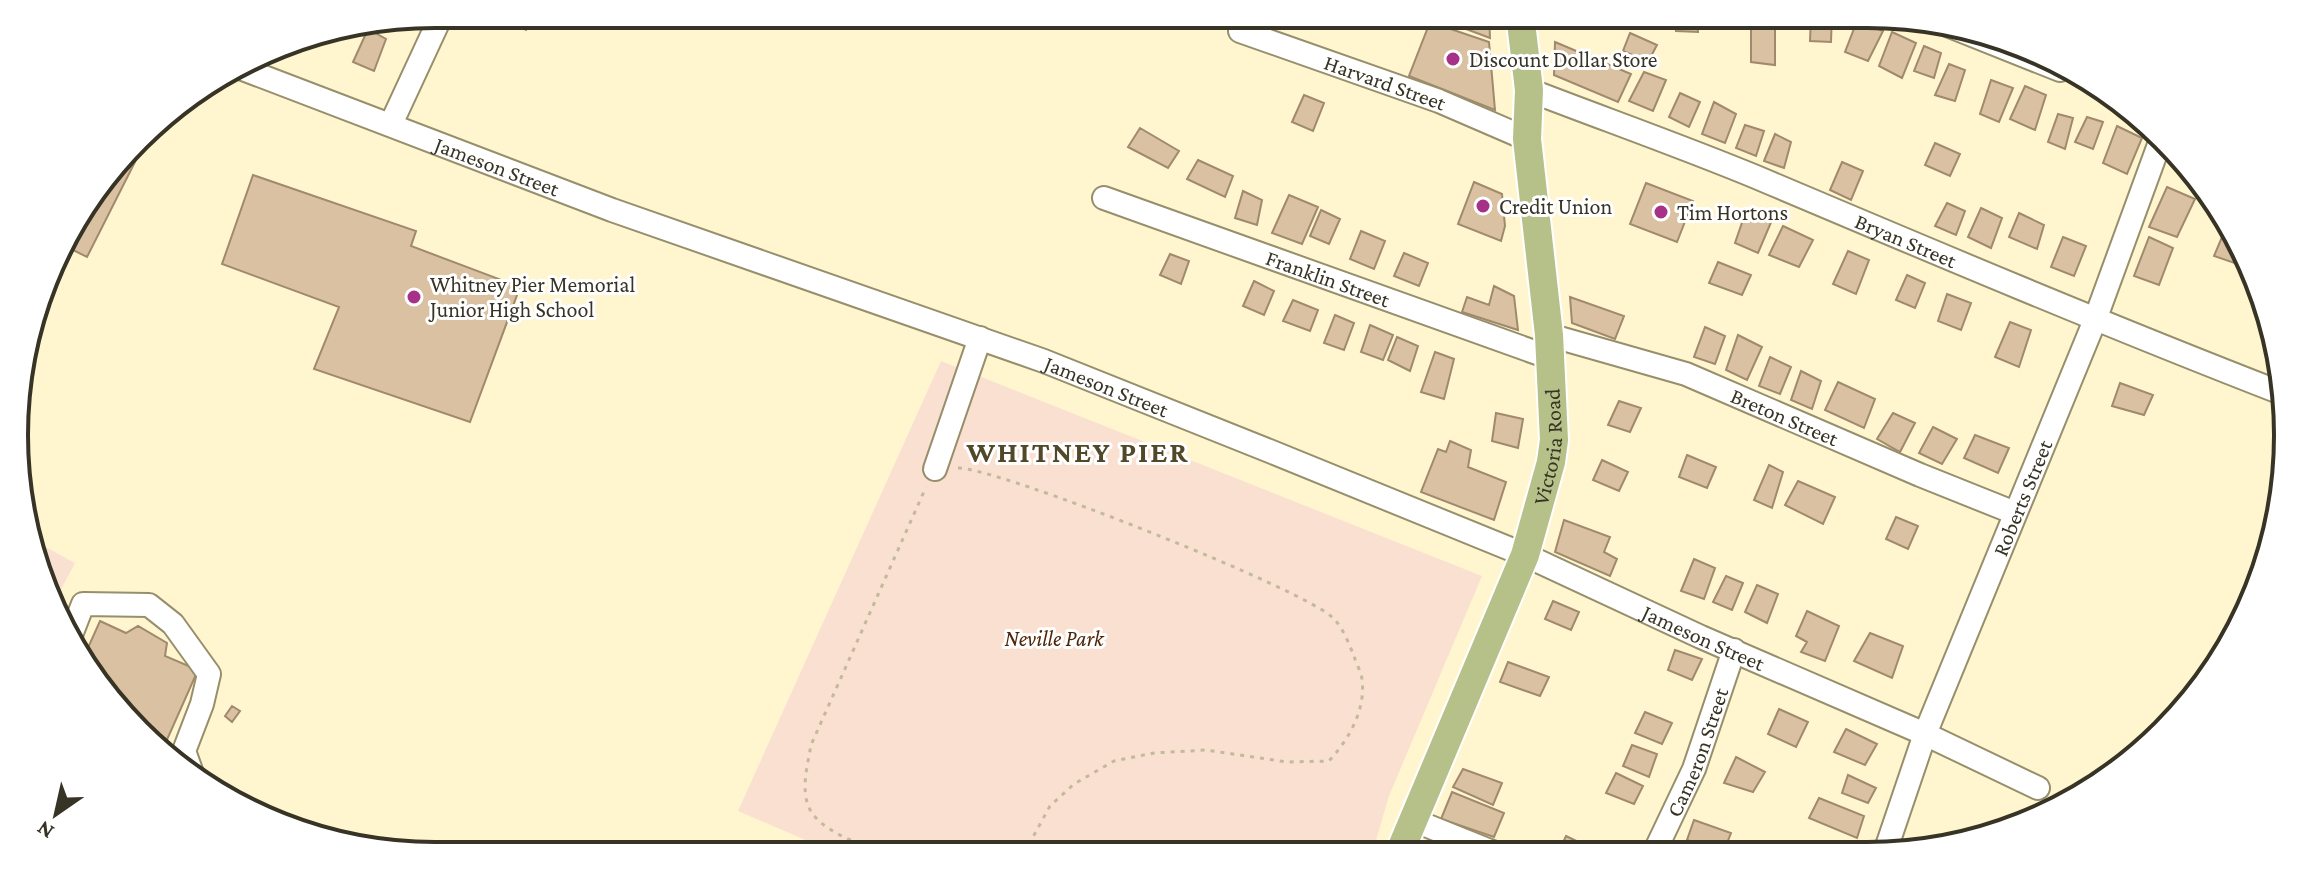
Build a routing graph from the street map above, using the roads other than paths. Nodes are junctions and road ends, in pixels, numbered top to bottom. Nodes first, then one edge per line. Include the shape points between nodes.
1 (436, 28) edge
2 (1522, 28) edge
3 (1240, 31) dead end
4 (251, 72) edge
5 (1529, 90) junction
6 (391, 124) junction
7 (1527, 139) junction
8 (2157, 150) edge
9 (1104, 198) dead end
10 (2095, 320) junction
11 (980, 338) junction
12 (1550, 346) junction
13 (2272, 389) edge
14 (935, 469) road end
15 (2015, 513) junction
16 (1525, 555) junction
17 (75, 624) edge
18 (1734, 650) junction
19 (1925, 734) junction
20 (186, 757) edge
21 (2038, 788) dead end
22 (1413, 820) junction
23 (1889, 841) edge
24 (1404, 842) edge
25 (1468, 842) edge
26 (1659, 842) edge

1 - 6 street
2 - 5 main road, Victoria Road
3 - 7 street, Harvard Street via 1439,101
4 - 6 street, Jameson Street
5 - 7 main road, Victoria Road
5 - 10 street, Bryan Street via 1754,177
6 - 11 street, Jameson Street via 612,210
7 - 12 main road, Victoria Road
8 - 10 street, Roberts Street
9 - 12 street, Franklin Street
10 - 13 street, Bryan Street
10 - 15 street, Roberts Street
11 - 14 street
11 - 16 street, Jameson Street
12 - 15 street, Breton Street via 1686,374
12 - 16 main road, Victoria Road via 1554,440
15 - 19 street, Roberts Street
16 - 18 street, Jameson Street
16 - 22 main road, Victoria Road
17 - 20 street via 83,604 149,605 173,624 209,674
18 - 19 street, Jameson Street
18 - 26 street, Cameron Street via 1694,769
19 - 21 street, Jameson Street
19 - 23 street, Roberts Street
22 - 24 main road, Victoria Road
22 - 25 street

